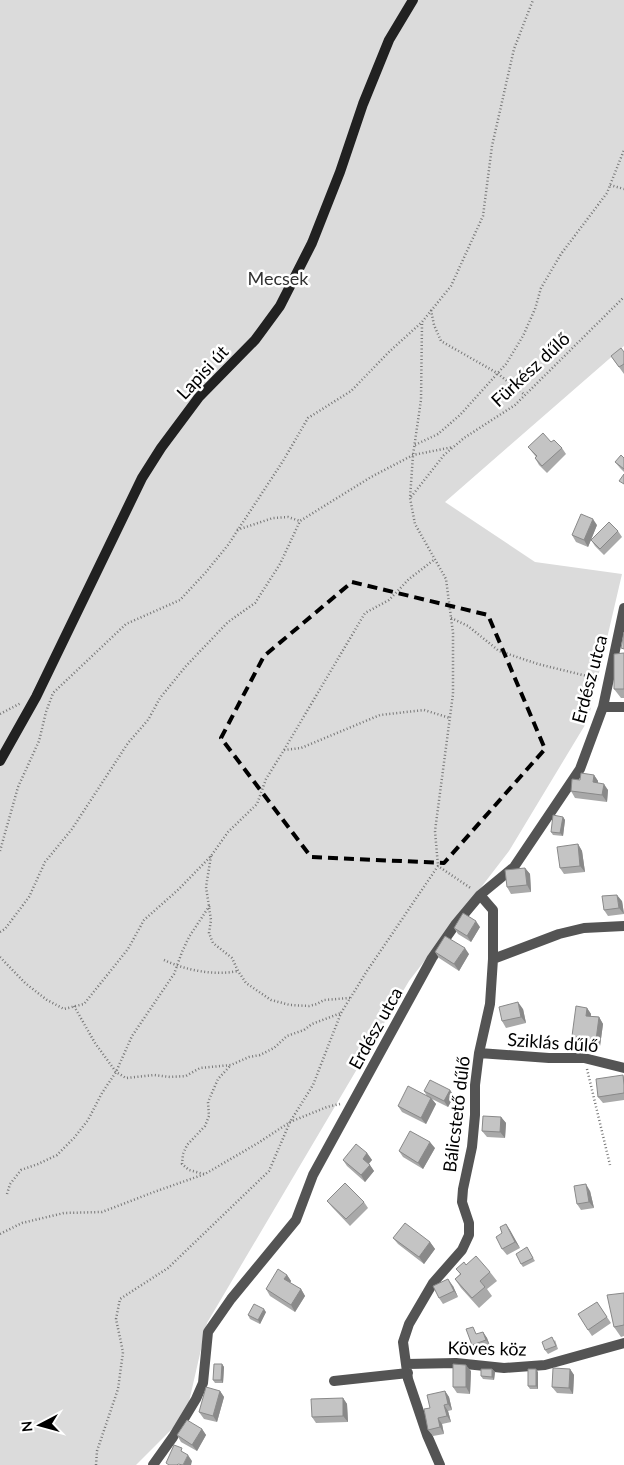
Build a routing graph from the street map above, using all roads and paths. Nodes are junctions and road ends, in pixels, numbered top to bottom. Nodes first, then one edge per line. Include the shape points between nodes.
1 (413, 0) edge
2 (533, 0) edge
3 (624, 150) edge
4 (610, 185) junction
5 (624, 189) edge
6 (624, 297) edge
7 (431, 310) junction
8 (422, 322) junction
9 (497, 373) junction
10 (525, 394) junction
11 (415, 446) junction
12 (453, 447) junction
13 (414, 455) junction
14 (410, 498) junction
15 (300, 520) junction
16 (237, 530) junction
17 (434, 559) junction
18 (624, 608) edge
19 (450, 618) junction
20 (607, 682) junction
21 (602, 707) junction
22 (624, 707) edge
23 (450, 718) junction
24 (284, 750) junction
25 (0, 761) edge
26 (0, 851) edge
27 (211, 856) junction
28 (438, 866) junction
29 (480, 895) junction
30 (210, 905) junction
31 (624, 926) edge
32 (0, 932) edge
33 (0, 958) edge
34 (493, 959) junction
35 (164, 960) dead end
36 (177, 966) junction
37 (238, 971) junction
38 (350, 998) junction
39 (74, 1006) junction
40 (341, 1013) junction
41 (479, 1053) junction
42 (584, 1058) junction
43 (231, 1065) junction
44 (624, 1068) edge
45 (116, 1072) junction
46 (352, 1101) junction
47 (290, 1122) junction
48 (610, 1165) dead end
49 (205, 1174) junction
50 (7, 1194) dead end
51 (0, 1234) edge
52 (624, 1343) edge
53 (407, 1368) junction
54 (334, 1381) dead end
55 (96, 1465) edge
56 (153, 1465) edge
57 (440, 1465) edge

1 - 25 street, Lapisi út via 389,40 362,104 312,243 280,306 255,340 199,397 142,478 36,697
2 - 7 path via 514,49 496,126 483,216 451,286
3 - 4 path
4 - 5 path
4 - 9 path via 561,254 541,288 522,336
6 - 10 path, Fürkész dűlő
7 - 8 path
7 - 9 path via 440,340
8 - 11 path via 421,400
8 - 16 path via 350,391 308,418
9 - 10 path
9 - 11 path via 460,415 438,434
10 - 12 path, Fürkész dűlő via 515,405
11 - 13 path
12 - 13 path
12 - 14 path, Fürkész dűlő
13 - 14 path
13 - 15 path
14 - 17 path via 415,524
15 - 16 path via 273,518
15 - 32 path via 280,564 255,603 228,622 180,672 148,720 128,743 72,829 45,862 29,896
16 - 26 path via 180,600 126,624 53,693 39,741 18,787
17 - 19 path via 446,579
17 - 24 path via 389,600 365,613
18 - 20 street, Erdész utca
19 - 20 path via 468,626 499,651
19 - 23 path via 453,694
20 - 21 street, Erdész utca
21 - 22 street
21 - 29 street, Erdész utca via 580,769 514,867
23 - 24 path via 424,710 380,714 301,748
23 - 28 path via 435,831
24 - 27 path via 266,779 257,804 228,832
27 - 30 path via 206,887
27 - 39 path via 144,920 128,949 103,982 84,1004
28 - 29 path
28 - 38 path
29 - 34 street, Bálicstető dűlő via 493,910
29 - 46 street, Erdész utca via 432,958
30 - 36 path via 189,938
30 - 37 path via 209,933 213,942 232,958
31 - 34 street via 584,928 559,934
33 - 39 path via 47,1000 64,1009
34 - 41 street, Bálicstető dűlő via 490,1004
35 - 36 path
36 - 37 path via 226,974
36 - 45 path via 132,1036
37 - 38 path via 246,983 271,1000 309,1006 324,1000
38 - 40 path
39 - 45 path
40 - 43 path via 287,1036 260,1056
40 - 47 path via 313,1085
41 - 42 street, Sziklás dűlő
41 - 53 street, Bálicstető dűlő via 472,1148 462,1202 469,1235 462,1250 432,1283 409,1324 403,1342
42 - 44 street, Sziklás dűlő
42 - 48 path
43 - 45 path via 200,1068 186,1076 170,1077 126,1078
43 - 49 path via 218,1079 208,1102 209,1116 205,1126 187,1144 183,1154 182,1164 189,1170
45 - 50 path via 74,1138 57,1154 21,1170
46 - 47 path
46 - 56 street, Erdész utca via 313,1175 296,1220 208,1332 203,1383
47 - 49 path
47 - 55 path via 269,1171 168,1268 120,1300 116,1319 123,1352 118,1389 97,1451
49 - 51 path via 102,1212 64,1212 22,1223
52 - 53 street, Köves köz via 545,1365 504,1368 456,1362
53 - 54 street, Köves köz
53 - 57 street, Bálicstető dűlő via 427,1435

